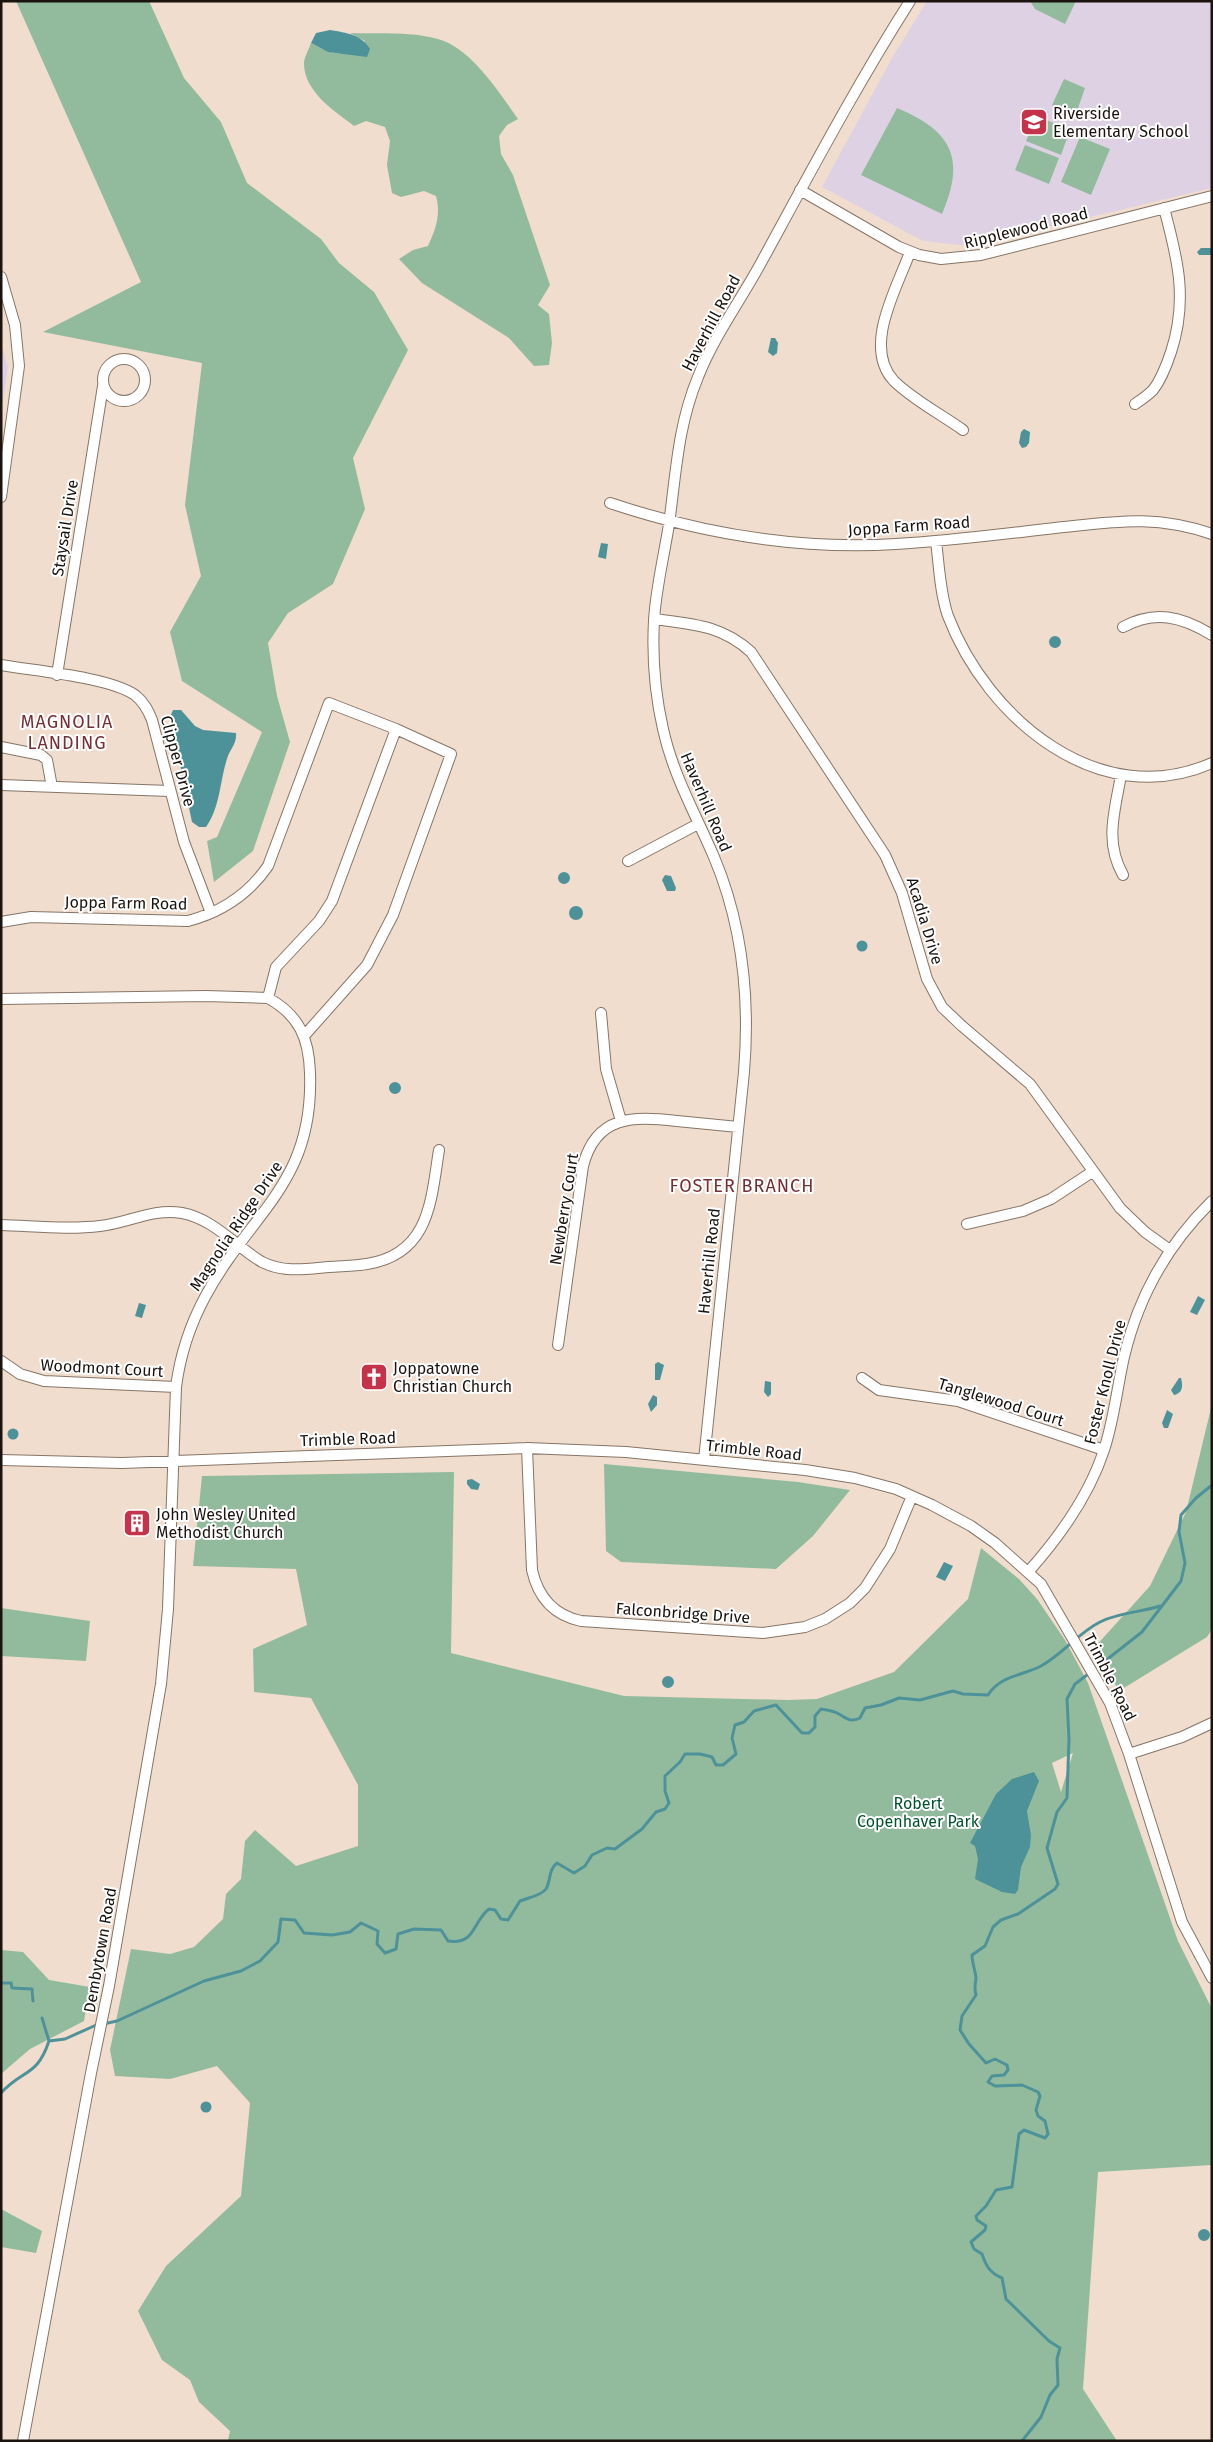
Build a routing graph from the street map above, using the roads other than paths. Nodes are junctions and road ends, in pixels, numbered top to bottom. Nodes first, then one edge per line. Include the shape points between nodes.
1 (910, 1) edge
2 (800, 190) junction
3 (1212, 196) edge
4 (1164, 208) junction
5 (910, 252) junction
6 (1, 277) edge
7 (103, 386) junction
8 (1135, 404) dead end
9 (963, 430) dead end
10 (1, 497) edge
11 (610, 503) dead end
12 (669, 522) junction
13 (1212, 534) edge
14 (936, 541) junction
15 (654, 619) junction
16 (1123, 627) dead end
17 (1212, 635) edge
18 (1, 665) edge
19 (57, 675) junction
20 (396, 729) junction
21 (1, 747) edge
22 (1212, 763) edge
23 (1121, 775) junction
24 (1, 785) edge
25 (52, 787) junction
26 (170, 791) junction
27 (698, 824) junction
28 (628, 861) dead end
29 (1123, 875) dead end
30 (211, 913) junction
31 (1, 922) edge
32 (268, 998) junction
33 (1, 999) edge
34 (601, 1013) dead end
35 (304, 1036) junction
36 (621, 1121) junction
37 (738, 1127) junction
38 (439, 1150) dead end
39 (1092, 1172) junction
40 (1212, 1201) edge
41 (967, 1224) dead end
42 (1, 1225) edge
43 (240, 1246) junction
44 (1170, 1250) junction
45 (558, 1345) dead end
46 (1, 1361) edge
47 (862, 1378) dead end
48 (176, 1387) junction
49 (527, 1448) junction
50 (1104, 1450) junction
51 (1, 1460) edge
52 (175, 1460) junction
53 (704, 1460) junction
54 (912, 1496) junction
55 (1029, 1571) junction
56 (1212, 1723) edge
57 (1130, 1754) junction
58 (1212, 1978) edge
59 (23, 2441) edge

1 - 2 street, Haverhill Road via 852,95
2 - 5 street, Ripplewood Road
2 - 12 street, Haverhill Road via 698,376 681,428
3 - 4 street, Ripplewood Road
4 - 5 street, Ripplewood Road via 970,258 941,259
4 - 8 street via 1179,271 1181,314 1164,370 1153,389
5 - 9 street via 882,329 880,349 883,362 895,381
6 - 10 street via 15,325 19,366
7 - 7 street, Staysail Drive via 108,366 120,360 139,365 145,377 142,391 132,400 112,397
7 - 19 street, Staysail Drive
11 - 12 street, Joppa Farm Road
12 - 14 street, Joppa Farm Road via 816,545
12 - 15 street, Haverhill Road
13 - 14 street, Joppa Farm Road via 1182,525 1126,520
14 - 23 street via 947,614 969,660 988,688 1016,720 1047,743 1078,760
15 - 27 street, Haverhill Road via 656,688 665,740
15 - 39 street, Acadia Drive via 721,631 751,652 885,855 902,893 926,979 937,999 962,1026 1030,1084
16 - 17 street via 1139,618 1155,616 1186,622
18 - 19 street, Clipper Drive
19 - 26 street, Clipper Drive via 118,686 144,703 152,720
20 - 30 street, Joppa Farm Road via 329,702 268,866 244,894
20 - 32 street via 336,893 319,921 276,966
20 - 35 street via 451,754 393,915 367,965
21 - 25 street via 41,755 47,760
22 - 23 street via 1158,776
23 - 29 street via 1112,834 1114,860
24 - 25 street
25 - 26 street
26 - 30 street, Clipper Drive via 184,842
27 - 28 street
27 - 37 street, Haverhill Road via 729,900 742,958 747,1030
30 - 31 street, Joppa Farm Road via 188,920 31,916
32 - 33 street
32 - 35 street, Magnolia Ridge Drive via 290,1012
34 - 36 street via 606,1069
35 - 43 street, Magnolia Ridge Drive via 310,1055 311,1089 298,1158 280,1192
36 - 37 street, Newberry Court via 653,1118
36 - 45 street, Newberry Court via 598,1136 585,1156
37 - 53 street, Haverhill Road
38 - 43 street via 422,1229 403,1250 381,1261 284,1269 263,1262
39 - 41 street via 1051,1199 1028,1209
39 - 44 street, Acadia Drive via 1120,1208
40 - 44 street, Foster Knoll Drive
42 - 43 street via 98,1226 147,1214 171,1212 205,1221
43 - 48 street, Magnolia Ridge Drive via 199,1309 184,1349
44 - 50 street, Foster Knoll Drive via 1145,1296 1132,1329
46 - 48 street, Woodmont Court via 20,1374 44,1381
47 - 50 street, Tanglewood Court via 879,1390 958,1401
48 - 52 street, Magnolia Ridge Drive
49 - 52 street, Trimble Road
49 - 53 street, Trimble Road via 609,1450
49 - 54 street, Falconbridge Drive via 532,1570 536,1586 555,1611 581,1621 763,1633 805,1627 825,1619 866,1588 890,1549
50 - 55 street, Foster Knoll Drive via 1074,1515
51 - 52 street, Trimble Road via 74,1463
52 - 59 street, Dembytown Road via 161,1684 100,2034
53 - 54 street, Trimble Road via 830,1473 874,1482
54 - 55 street, Trimble Road via 971,1526
55 - 57 street, Trimble Road via 1052,1600 1103,1688
56 - 57 street via 1182,1738
57 - 58 street, Trimble Road via 1182,1922

